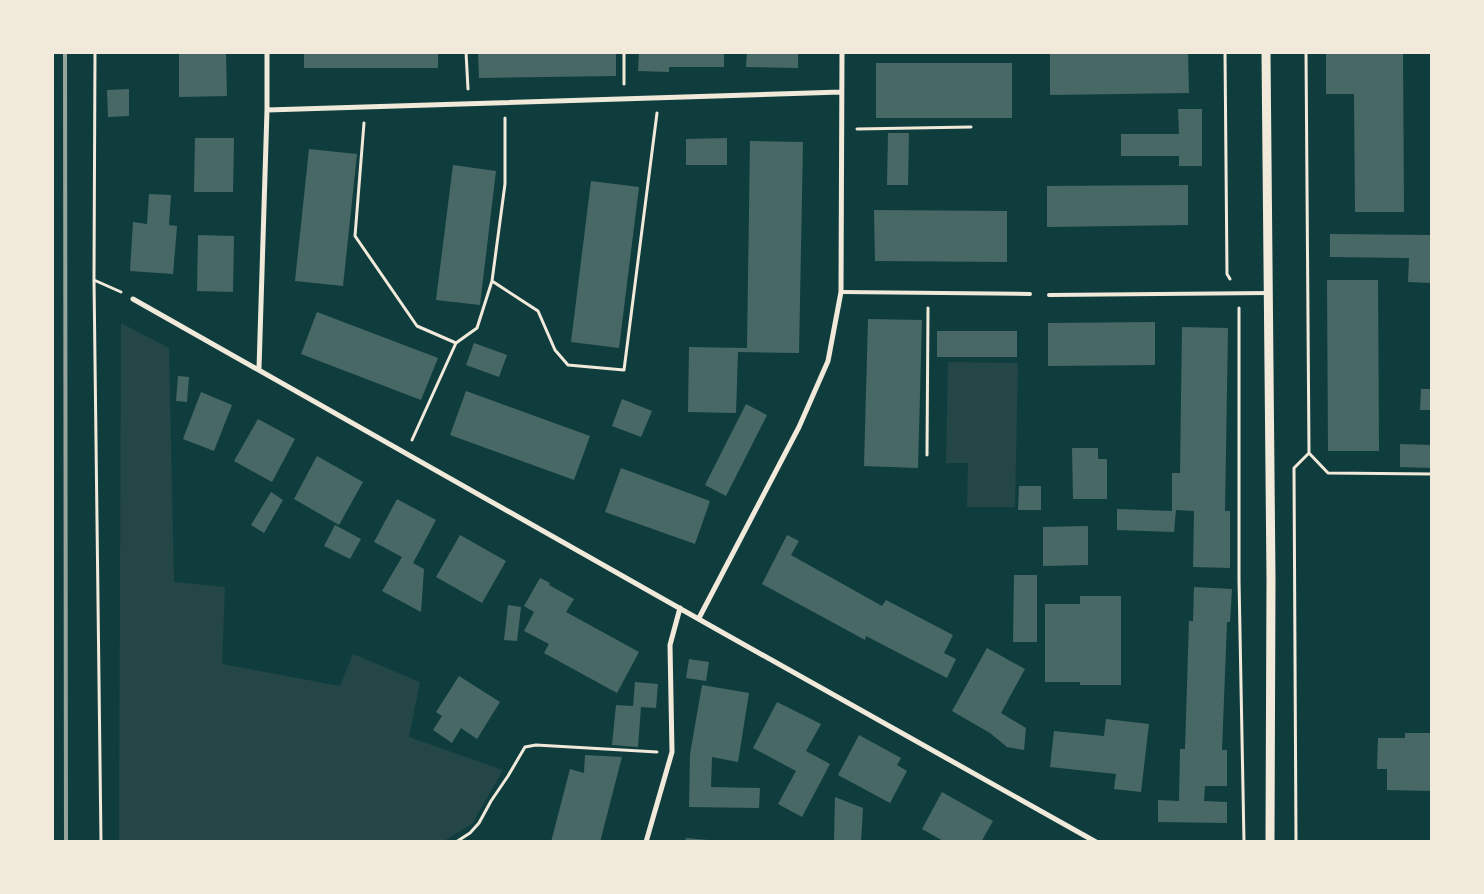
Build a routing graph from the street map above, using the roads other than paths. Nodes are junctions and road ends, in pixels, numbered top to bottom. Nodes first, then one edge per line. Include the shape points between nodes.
1 (266, 52) edge
2 (842, 52) edge
3 (1266, 52) edge
4 (841, 92) junction
5 (267, 110) junction
6 (841, 292) junction
7 (1268, 293) junction
8 (1030, 294) dead end
9 (1049, 294) dead end
10 (134, 299) road end
11 (259, 369) junction
12 (680, 608) junction
13 (698, 618) junction
14 (646, 842) edge
15 (1096, 842) edge
16 (1270, 842) edge

1 - 5 street
2 - 4 street
3 - 7 street
4 - 5 street
4 - 6 street
5 - 11 street
6 - 8 lane
6 - 13 street via 828,361 803,419
7 - 9 lane
7 - 16 street
10 - 11 street
11 - 12 street
12 - 13 street
12 - 14 street via 670,645 672,752
13 - 15 street

